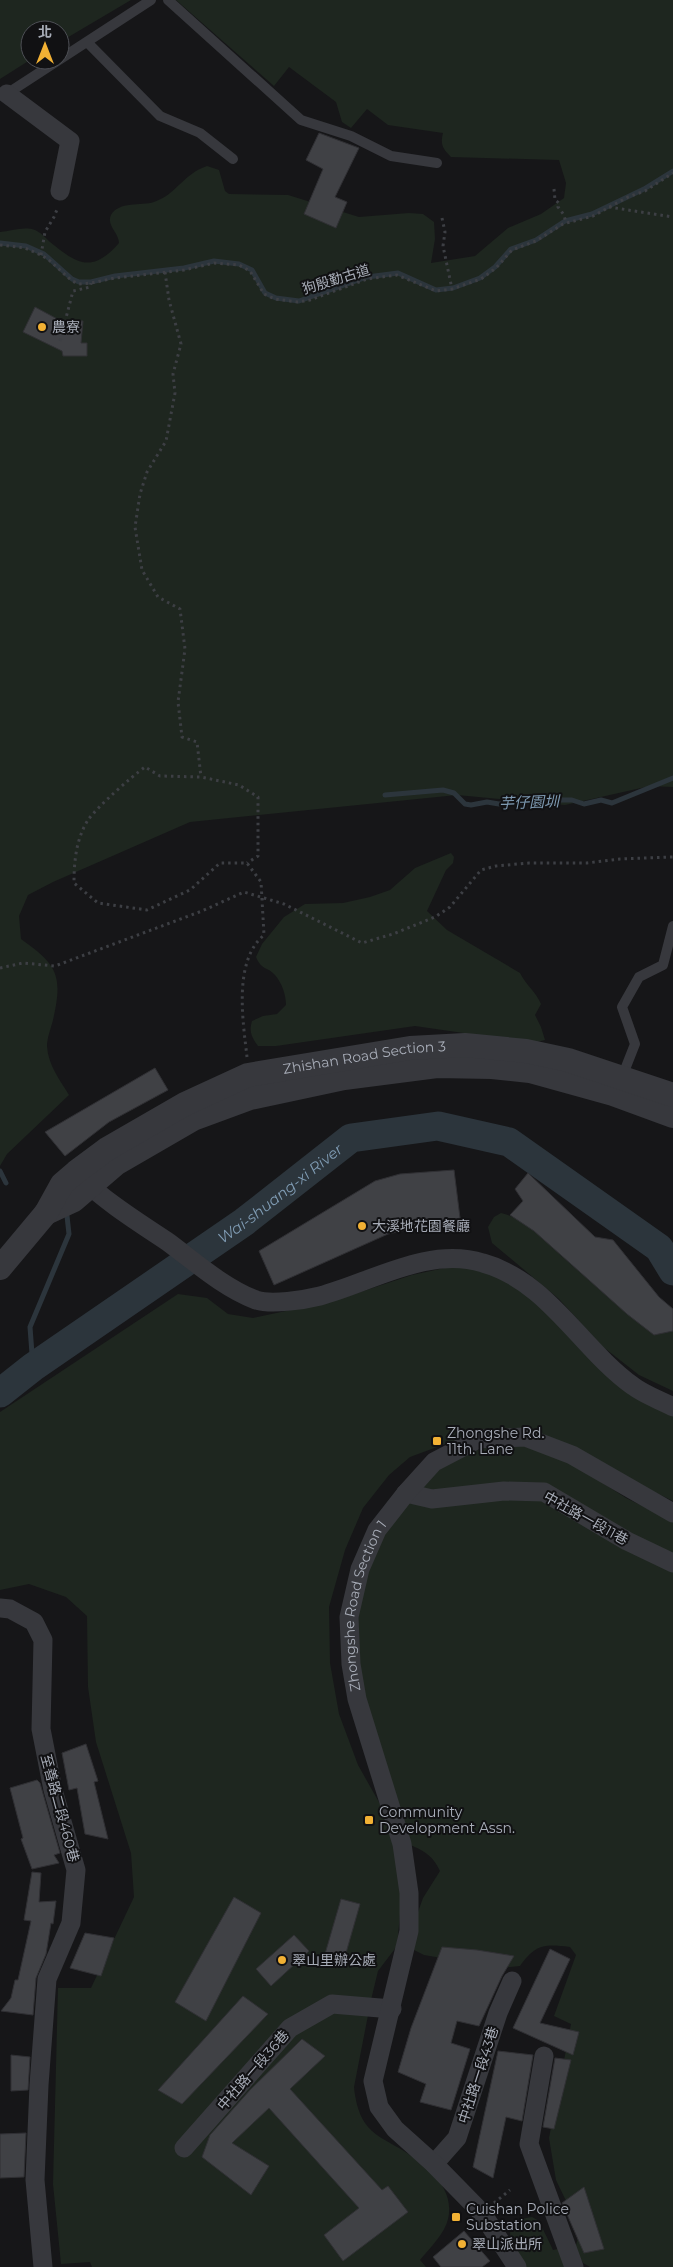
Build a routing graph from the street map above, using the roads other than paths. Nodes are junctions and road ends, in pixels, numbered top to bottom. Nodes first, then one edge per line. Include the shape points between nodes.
1 (151, 0) edge
2 (168, 0) edge
3 (87, 42) junction
4 (4, 96) edge
5 (233, 159) dead end
6 (437, 163) dead end
7 (60, 191) road end
8 (673, 926) edge
9 (622, 1077) junction
10 (673, 1095) edge
11 (673, 1116) edge
12 (90, 1186) junction
13 (0, 1268) edge
14 (673, 1407) edge
15 (406, 1493) junction
16 (673, 1513) edge
17 (673, 1563) edge
18 (0, 1608) edge
19 (512, 1981) dead end
20 (392, 2009) junction
21 (544, 2056) dead end
22 (184, 2148) dead end
23 (434, 2164) junction
24 (43, 2267) edge
25 (517, 2267) edge
26 (574, 2267) edge

1 - 3 lane
2 - 6 lane via 301,120 351,136 391,156
3 - 4 lane
3 - 5 lane via 160,116 200,133
4 - 7 street via 70,141
8 - 9 lane via 663,965 639,977 622,1007 634,1044
9 - 10 street, Zhishan Road Section 3
9 - 12 street, Zhishan Road Section 3 via 526,1051 465,1045 410,1048 248,1076 185,1104 107,1149
11 - 12 street, Zhishan Road Section 3 via 613,1094 530,1071 437,1066 344,1078 250,1098 193,1119 117,1163
12 - 13 street via 74,1200 46,1213
12 - 14 street via 230,1288 258,1300 289,1301 319,1296 409,1265 449,1259 483,1262 515,1276 543,1297 599,1356 633,1386
15 - 16 street, Zhongshe Road Section 1 via 434,1462 478,1439 525,1437 572,1455
15 - 17 street, 中社路一段11巷 via 432,1499 504,1491 544,1492 627,1541
15 - 20 street, Zhongshe Road Section 1 via 377,1530 360,1569 349,1617 350,1664 357,1699 398,1828 408,1873 409,1931
18 - 24 street, 至善路二段460巷 via 10,1609 34,1622 43,1640 41,1729 53,1790 76,1870 71,1922 46,1979 35,2180
19 - 23 street, 中社路一段43巷 via 498,2013 457,2138
20 - 22 street, 中社路一段36巷 via 332,2004 290,2028
20 - 23 street, Zhongshe Road Section 1 via 373,2081 379,2107 395,2129
21 - 26 street via 529,2144
23 - 25 street, Zhongshe Road Section 1 via 482,2213

